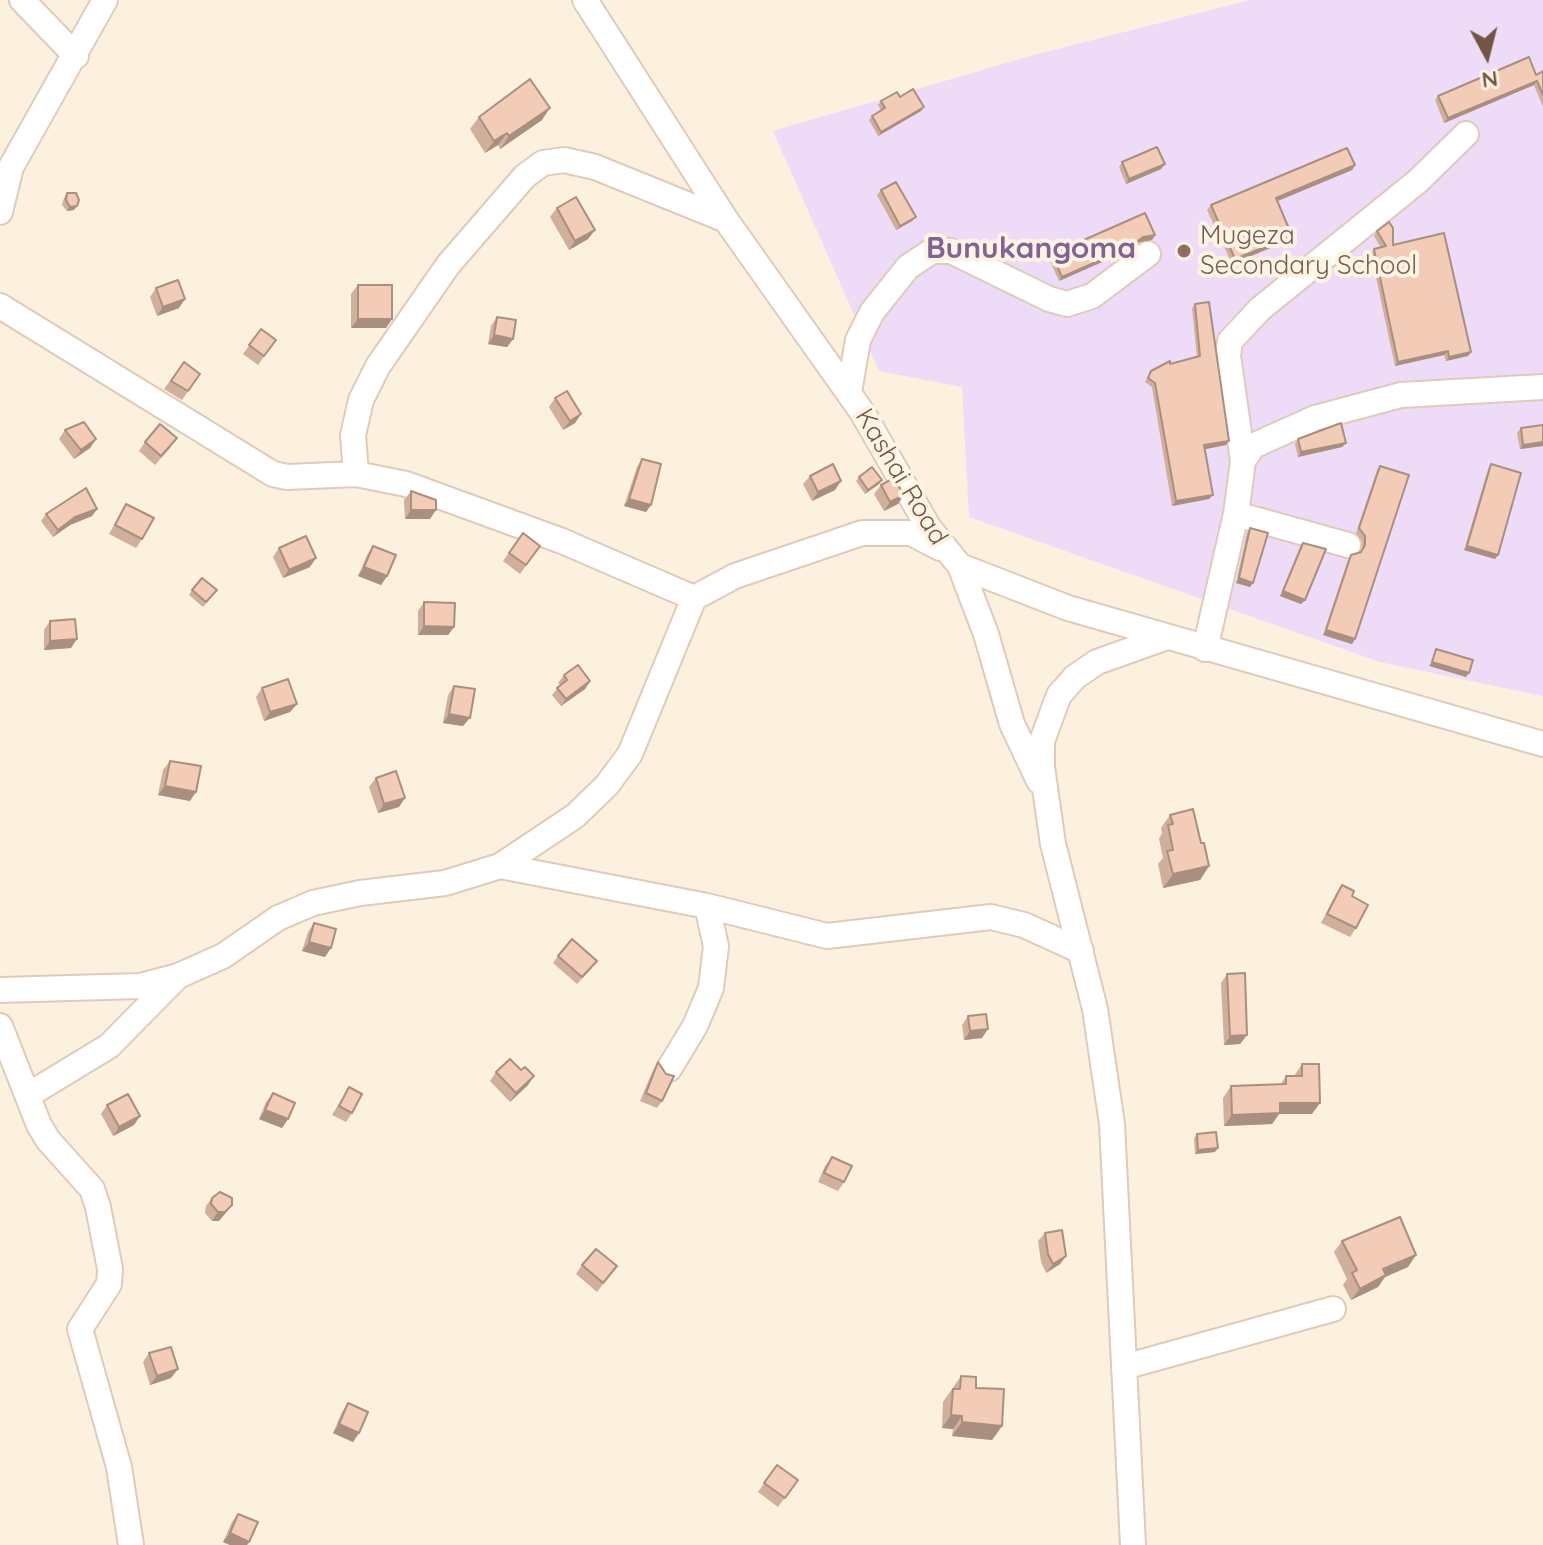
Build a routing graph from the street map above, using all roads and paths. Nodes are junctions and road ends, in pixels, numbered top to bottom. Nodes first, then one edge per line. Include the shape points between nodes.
1 (22, 0) edge
2 (105, 0) edge
3 (585, 0) edge
4 (76, 56) junction
5 (1466, 134) dead end
6 (0, 212) edge
7 (726, 220) junction
8 (1148, 254) dead end
9 (0, 306) edge
10 (1543, 387) edge
11 (849, 392) junction
12 (1243, 461) junction
13 (356, 474) junction
14 (1236, 514) junction
15 (1348, 545) dead end
16 (952, 558) junction
17 (694, 598) junction
18 (1167, 637) junction
19 (1205, 649) junction
20 (1543, 744) edge
21 (1045, 791) junction
22 (500, 866) junction
23 (707, 906) junction
24 (1081, 951) junction
25 (178, 976) junction
26 (0, 990) edge
27 (0, 1026) edge
28 (669, 1069) dead end
29 (30, 1094) junction
30 (1333, 1309) dead end
31 (1124, 1367) junction
32 (131, 1545) edge
33 (1133, 1545) edge

1 - 4 street
2 - 4 street
3 - 7 street, Kashai Road
4 - 6 street via 11,167
5 - 12 street via 1418,181 1260,309 1230,341
7 - 11 street, Kashai Road
7 - 13 street via 595,167 564,160 543,163 468,241 378,366 361,400 353,435
8 - 11 street via 1092,296 1067,304 951,251 932,251 908,267 872,312 858,340
9 - 13 street via 255,466 287,477
10 - 12 street via 1415,394 1356,405 1268,437 1246,452
11 - 16 street, Kashai Road
12 - 14 street
13 - 17 street via 406,484 562,541
14 - 15 street
14 - 19 street
16 - 17 street via 911,533 862,533 735,576
16 - 18 street, Kashai Road via 1068,608
16 - 21 street via 986,634 1012,724
17 - 22 street via 630,754 575,816
18 - 19 street, Kashai Road
18 - 21 street via 1097,662 1059,695 1042,741
19 - 20 street, Kashai Road
21 - 24 street
22 - 23 street
22 - 25 street via 445,883 313,903
23 - 24 street via 827,936 991,917 1024,925
23 - 28 street via 716,955 711,988
24 - 31 street via 1112,1124
25 - 26 street via 140,986
25 - 29 street via 109,1046
27 - 29 street
29 - 32 street via 48,1140 92,1189 98,1207 109,1284 80,1329 119,1467
30 - 31 street
31 - 33 street

